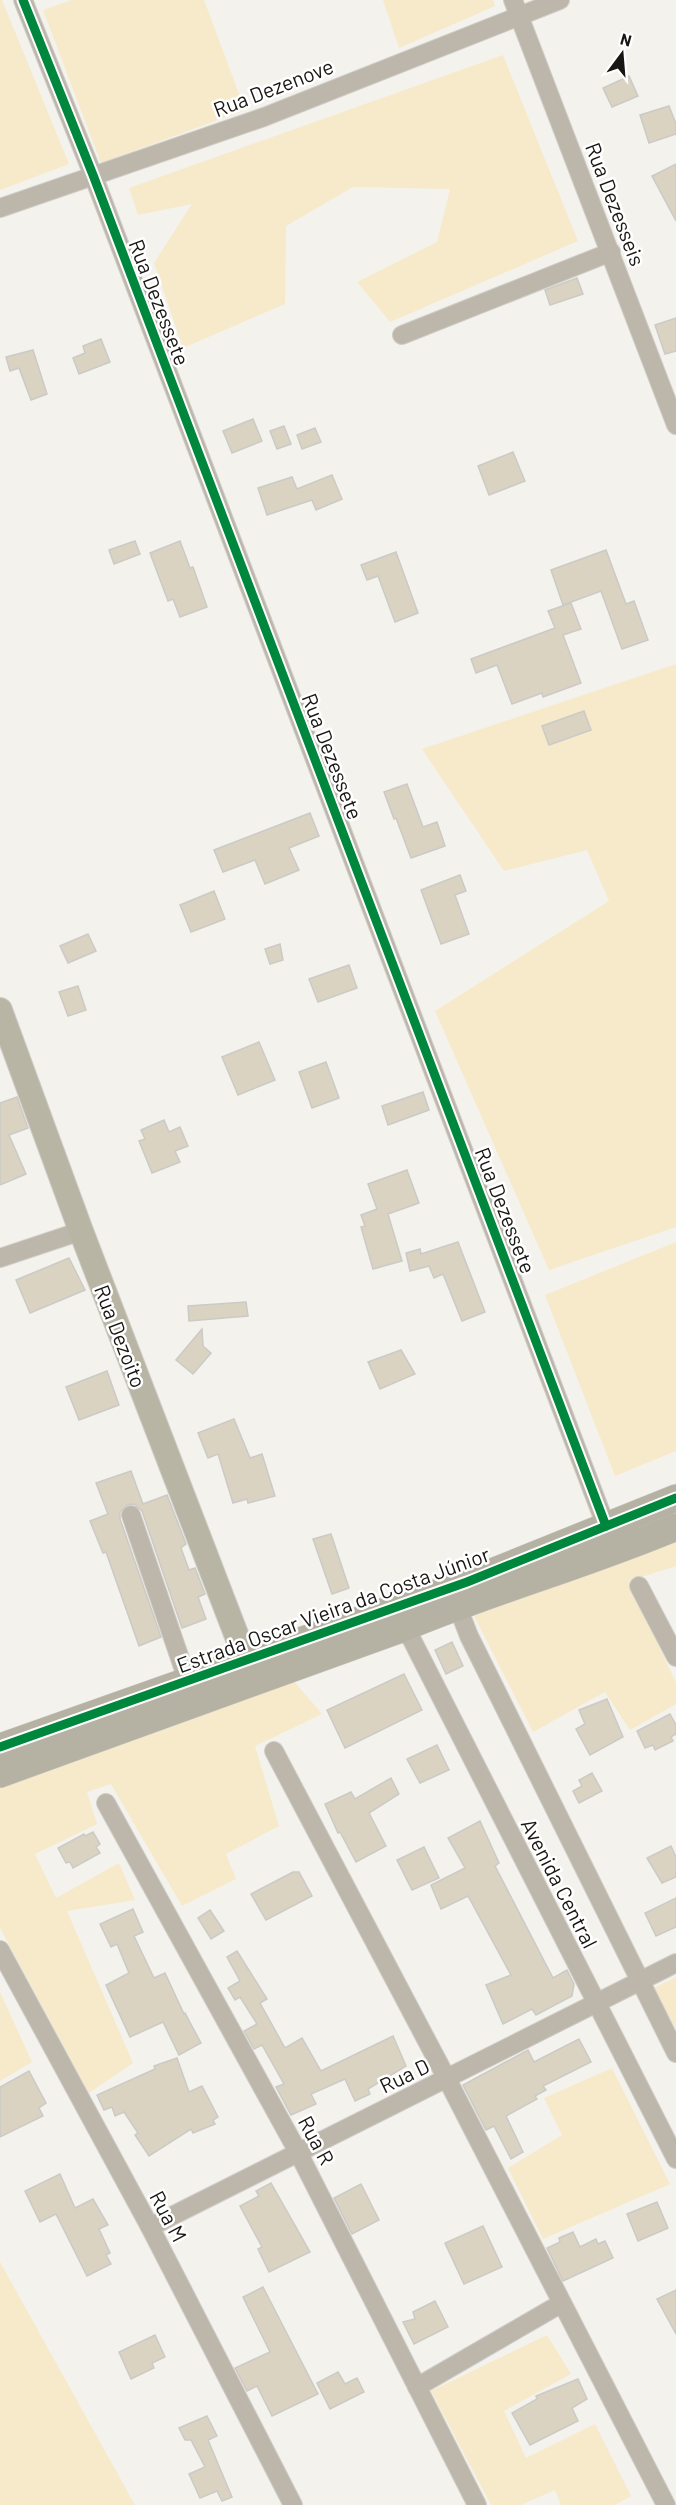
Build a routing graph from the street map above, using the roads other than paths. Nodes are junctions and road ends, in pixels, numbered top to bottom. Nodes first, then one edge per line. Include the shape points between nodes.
1 (23, 0) edge
2 (560, 0) edge
3 (515, 8) edge
4 (93, 175) junction
5 (0, 208) edge
6 (611, 252) junction
7 (402, 335) dead end
8 (676, 425) edge
9 (0, 1011) edge
10 (81, 1231) junction
11 (0, 1258) edge
12 (676, 1498) edge
13 (131, 1515) dead end
14 (606, 1526) junction
15 (676, 1527) edge
16 (639, 1586) dead end
17 (457, 1605) junction
18 (401, 1629) junction
19 (676, 1657) edge
20 (246, 1659) junction
21 (187, 1679) junction
22 (0, 1747) edge
23 (274, 1751) dead end
24 (0, 1774) edge
25 (106, 1803) dead end
26 (0, 1950) edge
27 (676, 1963) edge
28 (640, 1982) junction
29 (596, 2003) junction
30 (676, 2053) edge
31 (447, 2079) junction
32 (298, 2152) junction
33 (676, 2159) edge
34 (150, 2227) junction
35 (562, 2303) junction
36 (417, 2387) junction
37 (293, 2505) edge
38 (477, 2505) edge
39 (666, 2505) edge

1 - 4 street, Rua Dezessete
2 - 3 street, Rua Dezenove
3 - 4 street, Rua Dezenove via 264,117
3 - 6 street, Rua Dezesseis
4 - 5 street, Rua Dezenove
4 - 14 street, Rua Dezessete
6 - 7 street
6 - 8 street, Rua Dezesseis
9 - 10 main road, Rua Dezoito
10 - 11 street
10 - 20 main road, Rua Dezoito
12 - 14 main road, Estrada Oscar Vieira da Costa Júnior
13 - 21 street
14 - 20 main road, Estrada Oscar Vieira da Costa Júnior via 425,1597
15 - 17 main road, Estrada Oscar Vieira da Costa Júnior via 623,1550
16 - 19 street
17 - 18 main road, Estrada Oscar Vieira da Costa Júnior
17 - 28 street, Avenida Central via 474,1647
18 - 24 main road, Estrada Oscar Vieira da Costa Júnior
18 - 29 street, Avenida Central via 411,1638
20 - 21 main road, Estrada Oscar Vieira da Costa Júnior
21 - 22 main road, Estrada Oscar Vieira da Costa Júnior
23 - 31 street
25 - 32 street, Rua R
26 - 34 street, Rua M
27 - 28 street, Rua D
28 - 29 street, Rua D
28 - 30 street, Avenida Central
29 - 31 street, Rua D
29 - 33 street, Avenida Central
31 - 32 street, Rua D
31 - 35 street
32 - 34 street, Rua D
32 - 36 street, Rua R
34 - 37 street, Rua M
35 - 36 street
35 - 39 street
36 - 38 street, Rua R

